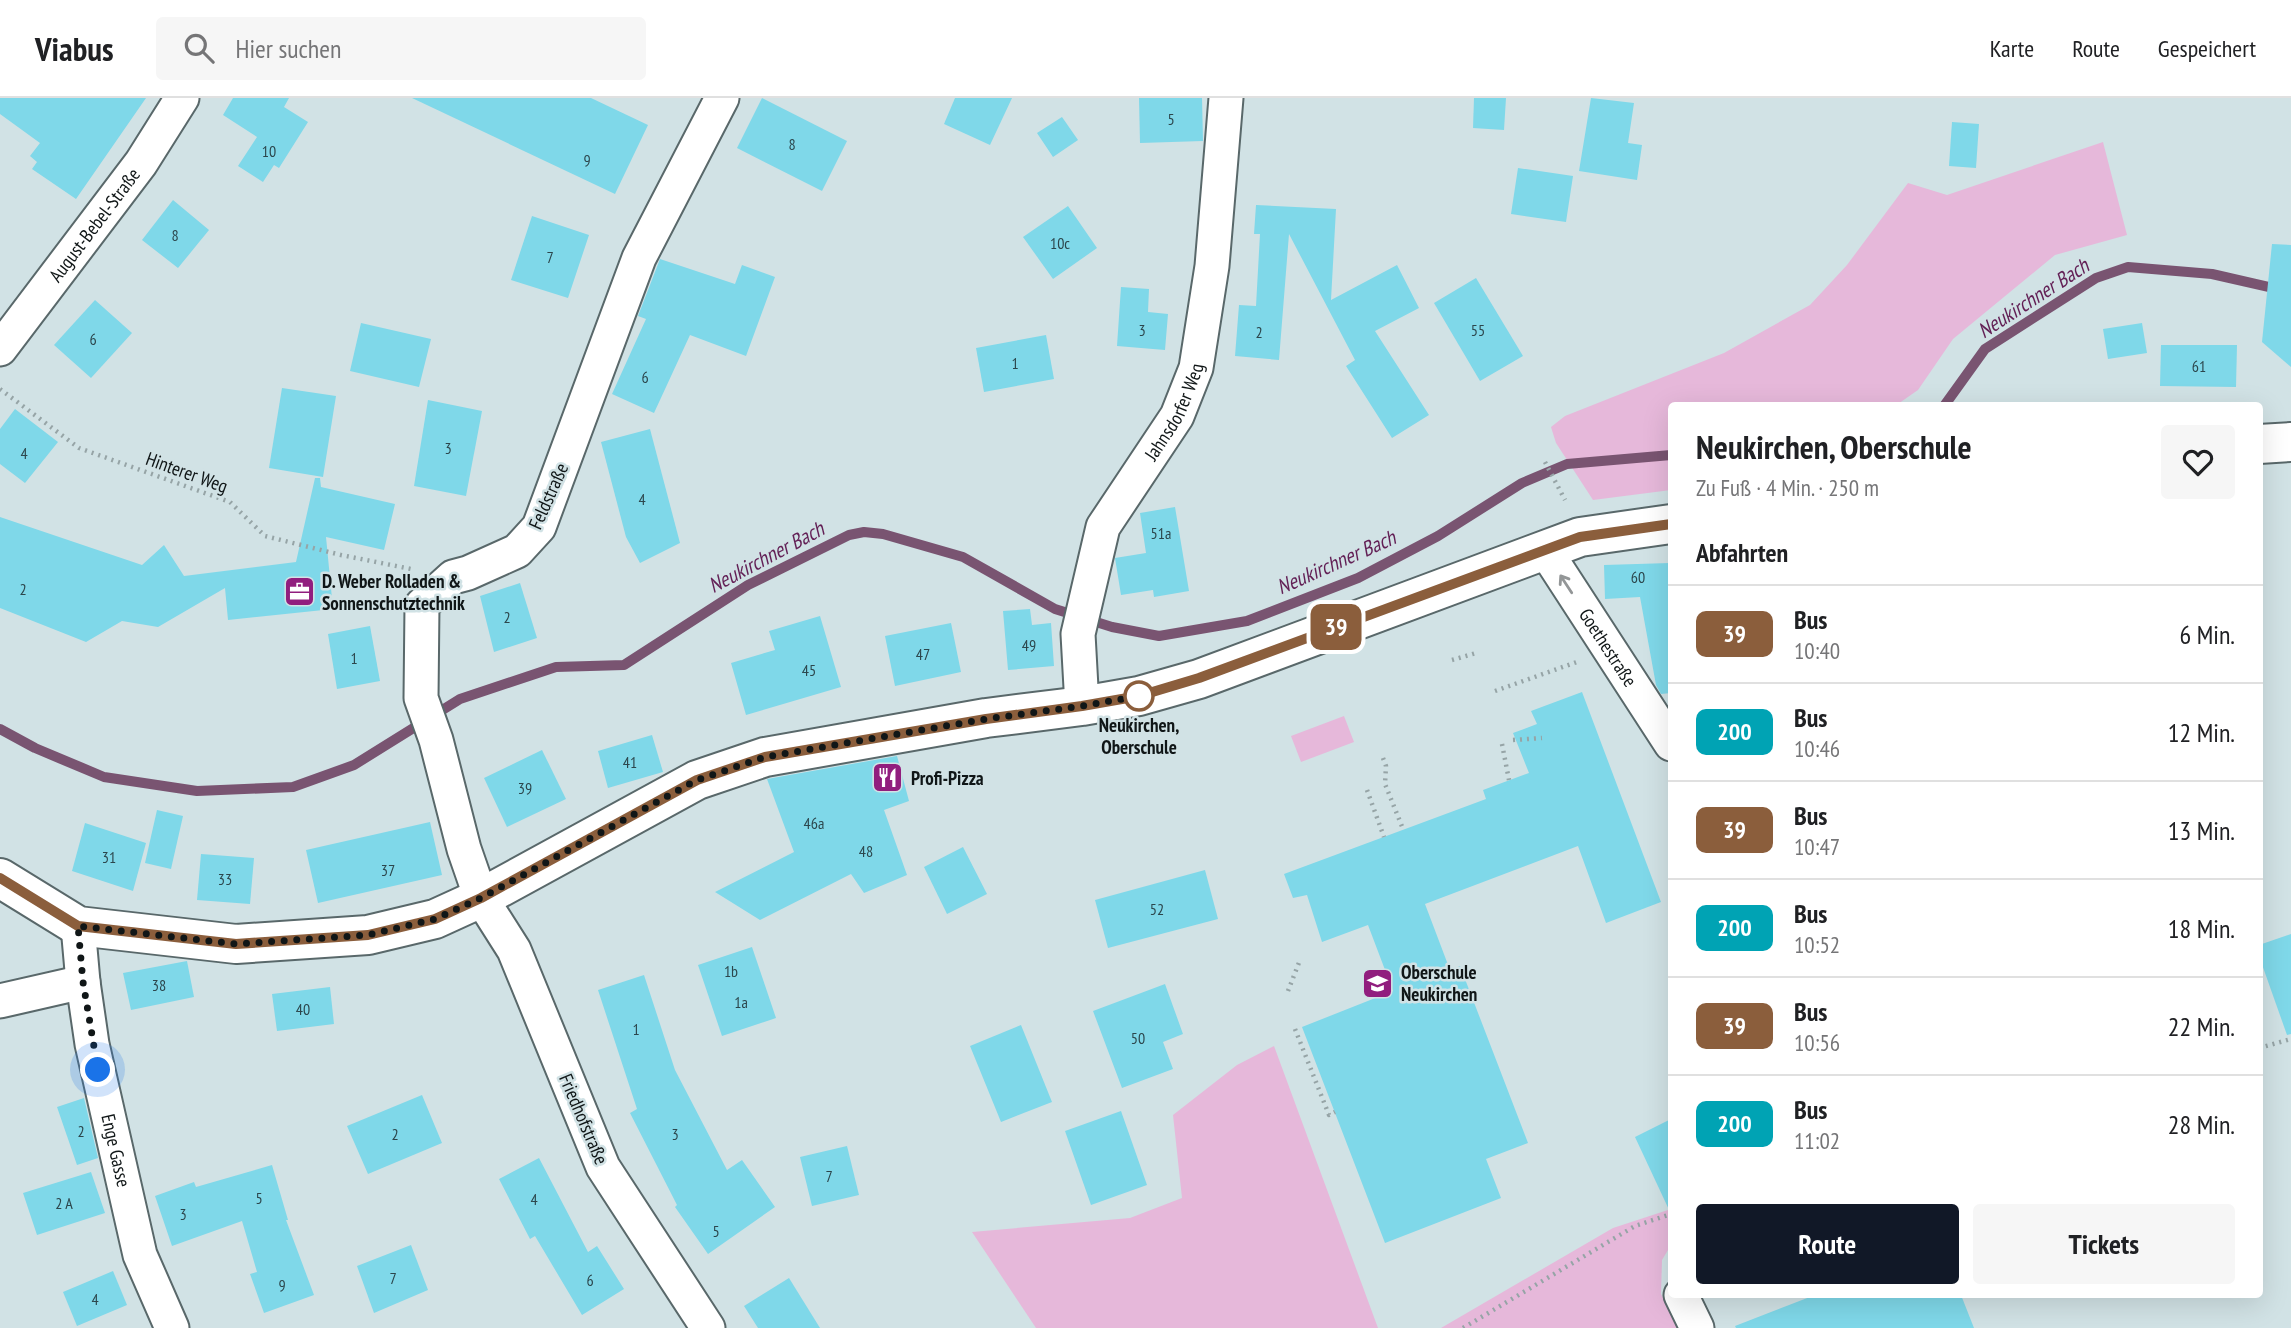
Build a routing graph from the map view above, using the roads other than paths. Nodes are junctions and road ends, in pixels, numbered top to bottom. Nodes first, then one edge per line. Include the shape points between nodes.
1 (182, 98) edge
2 (722, 98) edge
3 (1226, 98) edge
4 (0, 349) edge
5 (2291, 442) edge
6 (2263, 444) edge
7 (1668, 524) edge
8 (1545, 550) junction
9 (1082, 706) junction
10 (1668, 739) edge
11 (0, 878) edge
12 (481, 898) junction
13 (78, 926) junction
14 (83, 982) junction
15 (0, 1000) edge
16 (1682, 1298) edge
17 (172, 1328) edge
18 (708, 1328) edge
19 (1697, 1328) edge

1 - 4 street, August-Bebel-Straße via 141,163
2 - 12 street, Feldstraße via 639,258 539,527 517,551 453,577 422,605 421,698
3 - 9 street, Jahnsdorfer Weg via 1212,266 1196,368 1177,416 1103,527 1078,635
5 - 6 main road
7 - 8 main road via 1580,537
8 - 9 main road via 1199,678 1139,696
10 -> 8 street, Goethestraße
9 - 12 main road via 765,757 697,780
11 - 13 main road
12 - 13 main road via 435,919 368,935 262,943
12 - 18 street, Friedhofstraße via 514,950 603,1167
13 - 14 street, Enge Gasse
14 - 15 street
14 - 17 street, Enge Gasse via 92,1044 140,1255
16 - 19 street

